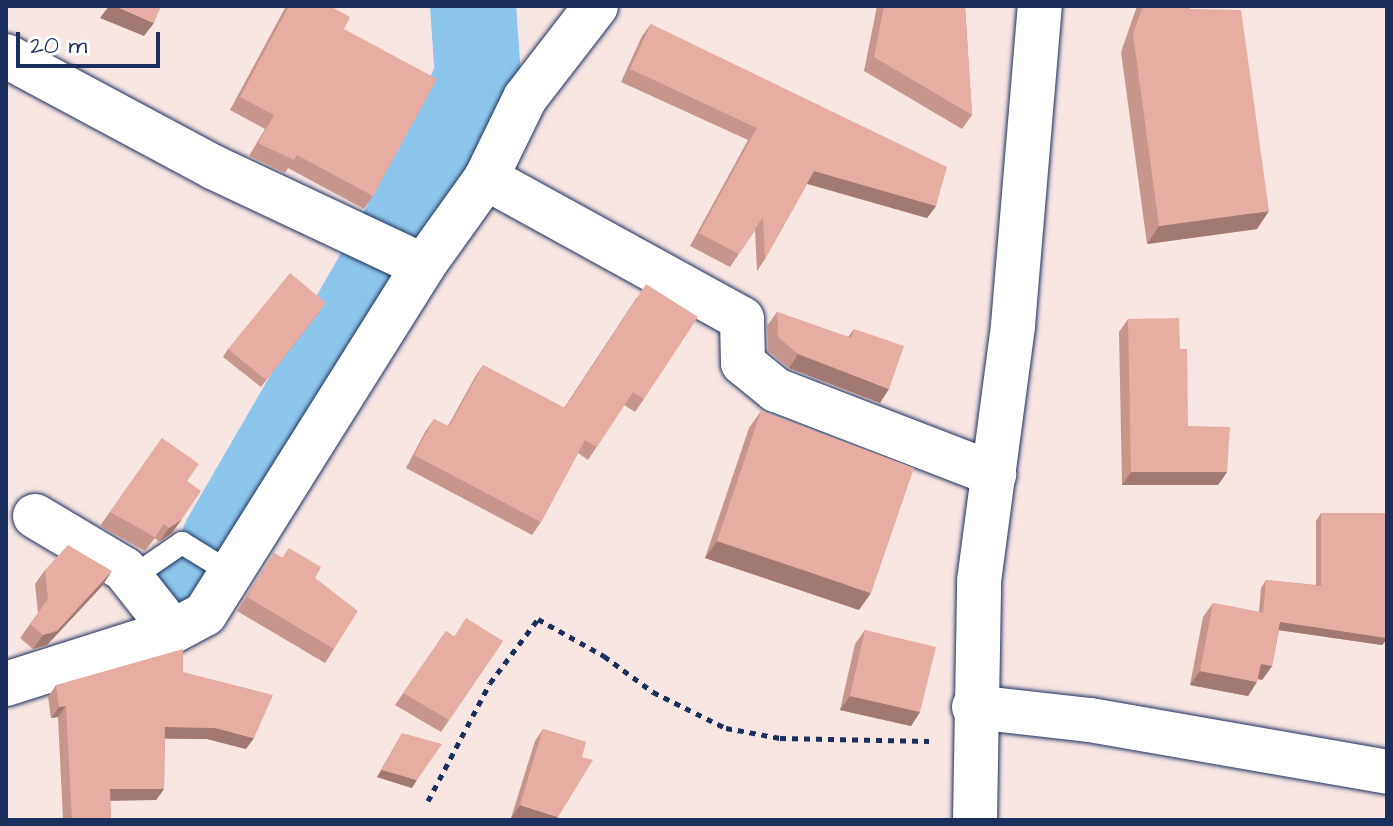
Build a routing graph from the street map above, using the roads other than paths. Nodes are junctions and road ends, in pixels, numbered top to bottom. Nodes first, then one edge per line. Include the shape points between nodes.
1 (596, 6) edge
2 (1040, 6) edge
3 (6, 56) edge
4 (486, 178) junction
5 (423, 266) junction
6 (994, 474) junction
7 (35, 516) dead end
8 (231, 573) junction
9 (131, 578) junction
10 (173, 631) junction
11 (6, 684) edge
12 (974, 724) junction
13 (1387, 772) edge
14 (975, 820) edge

1 - 4 street via 525,98
2 - 6 street via 1013,325
3 - 5 street via 213,167
4 - 5 street
4 - 6 street via 742,319 743,363 776,390
5 - 8 street
6 - 12 street via 979,581
7 - 9 street
8 - 9 lane via 182,543
8 - 10 street via 205,614
9 - 10 street
10 - 11 street
12 - 13 street via 1090,720
12 - 14 street

